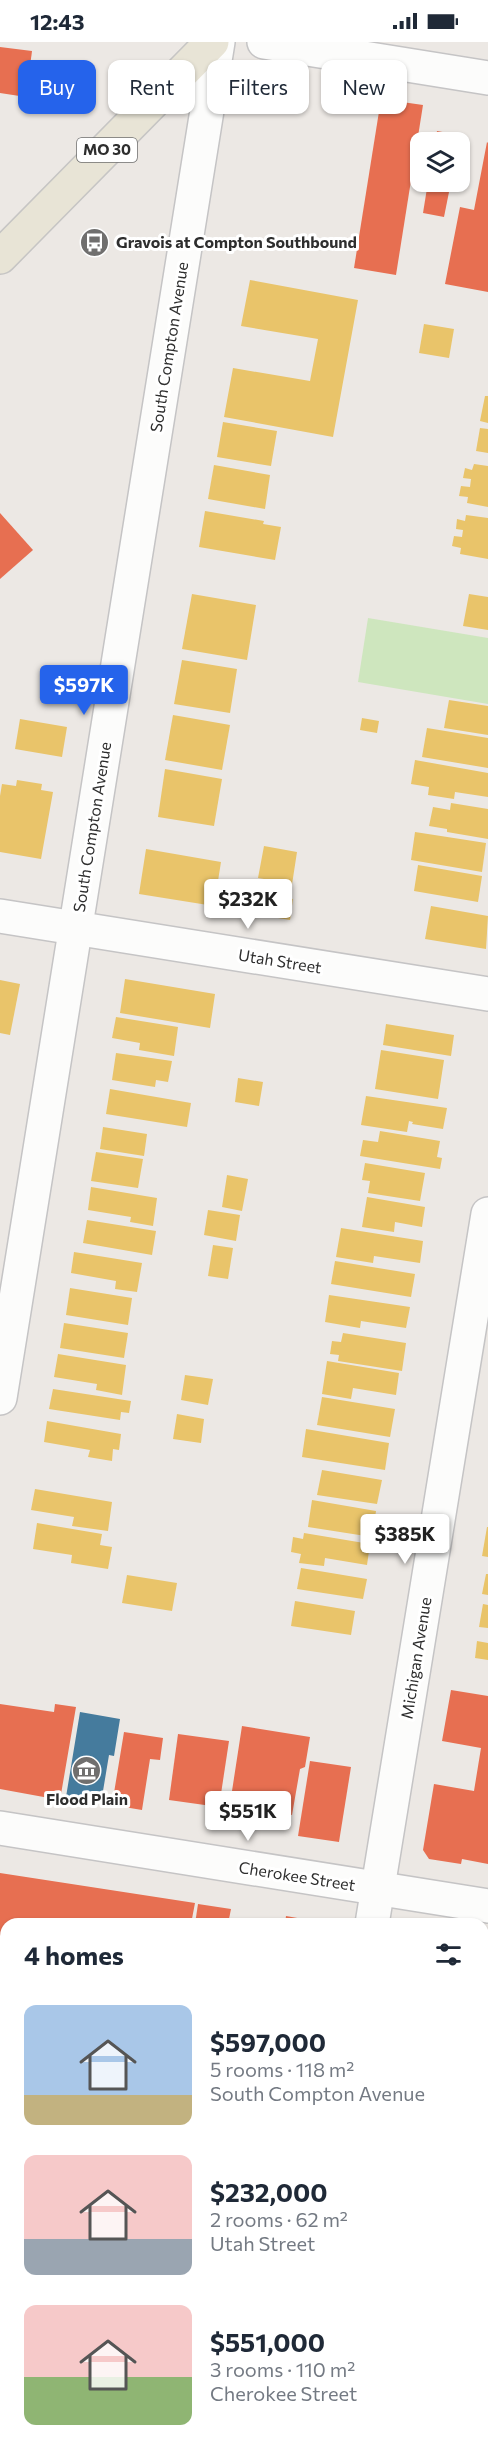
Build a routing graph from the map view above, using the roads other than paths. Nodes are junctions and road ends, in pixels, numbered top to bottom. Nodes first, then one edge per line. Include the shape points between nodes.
1 (212, 42) edge
2 (218, 42) edge
3 (264, 42) edge
4 (488, 78) edge
5 (0, 257) edge
6 (0, 916) edge
7 (76, 928) junction
8 (488, 994) edge
9 (488, 1214) edge
10 (0, 1398) edge
11 (0, 1828) edge
12 (378, 1889) junction
13 (488, 1906) edge
14 (373, 1918) edge

1 - 5 main road, MO 30
2 - 7 street, South Compton Avenue
3 - 4 street
6 - 7 street, Utah Street
7 - 8 street, Utah Street
7 - 10 street, South Compton Avenue
9 - 12 street, Michigan Avenue
11 - 12 street, Cherokee Street
12 - 13 street, Cherokee Street
12 - 14 street, Michigan Avenue

